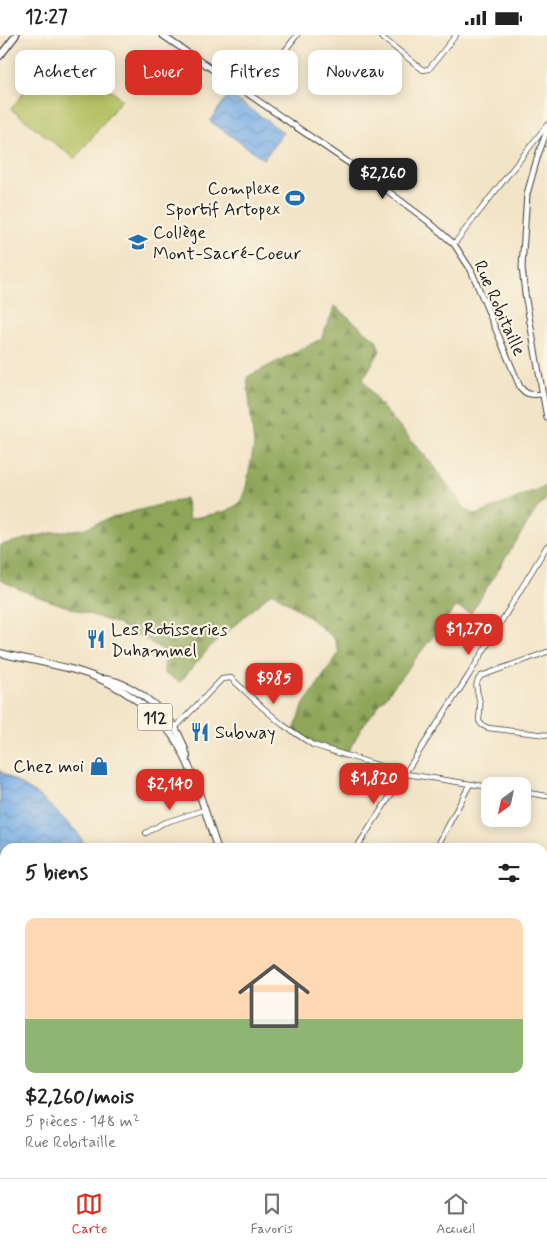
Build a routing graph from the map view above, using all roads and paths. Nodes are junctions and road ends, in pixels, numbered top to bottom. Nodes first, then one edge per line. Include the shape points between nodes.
1 (16, 35) edge
2 (162, 35) edge
3 (297, 35) edge
4 (379, 35) edge
5 (456, 35) edge
6 (286, 50) edge
7 (0, 56) edge
8 (212, 69) edge
9 (251, 95) edge
10 (547, 125) edge
11 (547, 131) edge
12 (454, 244) junction
13 (545, 394) edge
14 (547, 418) edge
15 (547, 546) edge
16 (547, 652) edge
17 (0, 653) edge
18 (99, 679) junction
19 (175, 728) junction
20 (170, 733) junction
21 (547, 735) edge
22 (192, 774) junction
23 (406, 774) junction
24 (470, 784) junction
25 (481, 786) edge
26 (531, 793) edge
27 (547, 796) edge
28 (204, 810) junction
29 (146, 833) dead end
30 (216, 843) edge
31 (360, 843) edge
32 (439, 843) edge

1 - 7 main road
2 - 8 street, Rue Robitaille
3 - 6 street
4 - 5 street via 423,70 429,69
9 - 12 street, Rue Robitaille via 365,174
10 - 12 street
11 - 13 street via 527,194 522,267
12 - 13 street, Rue Robitaille via 471,270 520,387 531,395
13 - 14 street
15 - 23 street
16 - 21 street via 481,676 476,687 482,725
17 - 18 main road, 112
18 - 19 main road via 114,681 144,697 160,709
18 - 20 main road, 112 via 152,713
19 - 20 street
19 - 22 main road via 184,745
19 - 23 street via 222,679 231,678 276,719 313,745
20 - 22 main road, 112
22 - 28 main road, 112
23 - 24 street
23 - 31 street
24 - 25 street
24 - 32 street
26 - 27 street
28 - 29 street via 163,823
28 - 30 main road, 112

